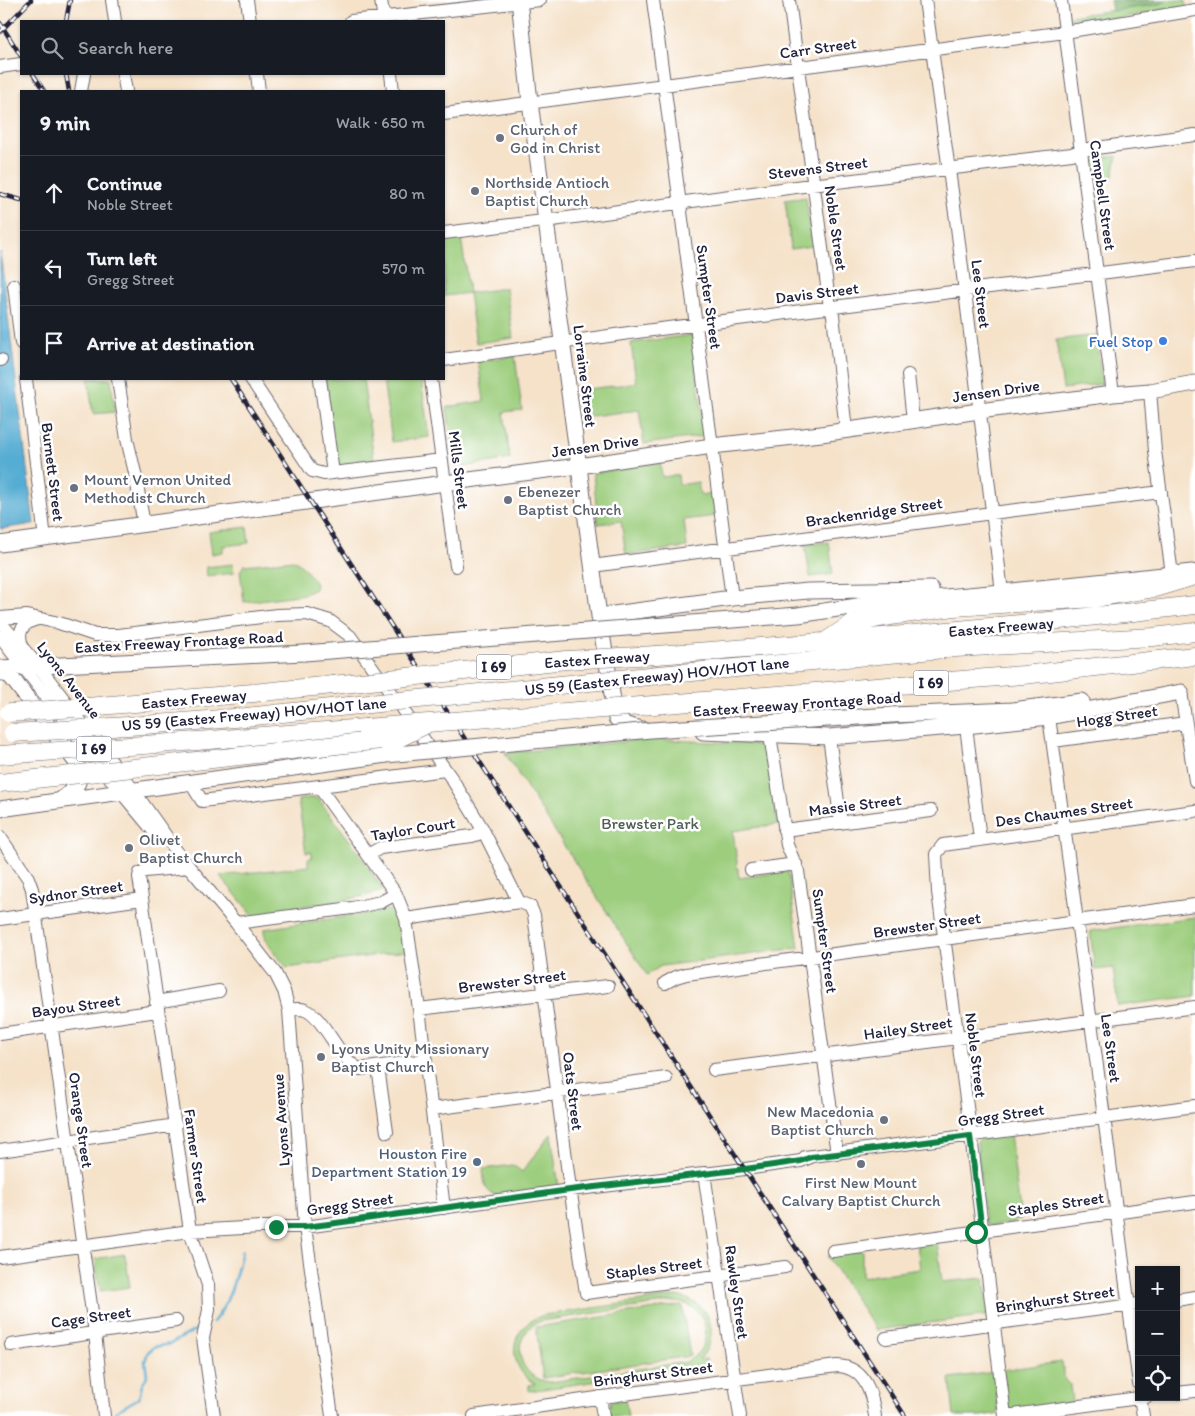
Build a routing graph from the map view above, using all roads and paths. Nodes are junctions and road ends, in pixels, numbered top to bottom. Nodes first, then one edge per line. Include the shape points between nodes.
1 (112, 0) edge
2 (247, 0) edge
3 (381, 0) edge
4 (540, 0) edge
5 (653, 0) edge
6 (789, 0) edge
7 (925, 0) edge
8 (1061, 0) edge
9 (519, 1) edge
10 (1195, 10) edge
11 (384, 19) edge
12 (115, 20) edge
13 (250, 20) edge
14 (368, 20) edge
15 (1065, 32) junction
16 (932, 50) junction
17 (20, 64) edge
18 (0, 67) edge
19 (798, 67) junction
20 (84, 75) edge
21 (123, 75) edge
22 (257, 75) edge
23 (391, 75) edge
24 (664, 85) junction
25 (81, 90) edge
26 (126, 90) edge
27 (259, 90) edge
28 (393, 90) edge
29 (530, 102) junction
30 (445, 114) edge
31 (1195, 135) edge
32 (1081, 150) junction
33 (948, 170) junction
34 (814, 184) junction
35 (680, 202) junction
36 (547, 221) junction
37 (445, 233) edge
38 (1195, 262) edge
39 (1097, 273) junction
40 (14, 285) dead end
41 (964, 291) junction
42 (830, 308) junction
43 (697, 325) junction
44 (20, 335) edge
45 (563, 343) junction
46 (445, 360) edge
47 (908, 375) dead end
48 (26, 380) edge
49 (118, 380) edge
50 (252, 380) edge
51 (320, 380) edge
52 (431, 380) edge
53 (1195, 383) edge
54 (1150, 391) junction
55 (1113, 394) junction
56 (979, 411) junction
57 (913, 420) junction
58 (846, 430) junction
59 (712, 446) junction
60 (442, 460) junction
61 (579, 466) junction
62 (333, 473) junction
63 (445, 483) junction
64 (1161, 492) junction
65 (992, 512) junction
66 (144, 525) junction
67 (45, 539) junction
68 (0, 544) edge
69 (726, 549) junction
70 (456, 566) dead end
71 (592, 566) junction
72 (1195, 572) edge
73 (1172, 574) junction
74 (1195, 576) edge
75 (1002, 592) junction
76 (732, 598) junction
77 (1195, 605) edge
78 (598, 616) junction
79 (0, 618) edge
80 (38, 619) junction
81 (0, 622) edge
82 (1195, 632) edge
83 (0, 636) edge
84 (824, 643) junction
85 (23, 648) junction
86 (1195, 656) edge
87 (31, 668) junction
88 (0, 670) edge
89 (1188, 692) edge
90 (3, 713) edge
91 (1049, 717) junction
92 (1186, 723) junction
93 (427, 724) junction
94 (966, 726) junction
95 (6, 734) edge
96 (770, 735) junction
97 (829, 737) junction
98 (1053, 741) junction
99 (425, 743) junction
100 (0, 755) edge
101 (445, 770) junction
102 (410, 774) junction
103 (1195, 781) edge
104 (190, 782) junction
105 (0, 783) edge
106 (319, 787) junction
107 (127, 792) junction
108 (59, 801) junction
109 (0, 808) edge
110 (1195, 811) edge
111 (930, 812) dead end
112 (841, 823) junction
113 (482, 828) junction
114 (1064, 828) junction
115 (784, 830) junction
116 (0, 837) edge
117 (980, 839) junction
118 (939, 849) joint
119 (368, 855) junction
120 (796, 864) junction
121 (189, 867) junction
122 (751, 870) dead end
123 (396, 894) junction
124 (142, 899) junction
125 (519, 902) junction
126 (1195, 904) edge
127 (35, 914) junction
128 (406, 919) junction
129 (0, 920) edge
130 (1077, 921) junction
131 (236, 923) junction
132 (945, 940) junction
133 (811, 958) junction
134 (665, 983) dead end
135 (608, 986) dead end
136 (219, 991) dead end
137 (544, 994) junction
138 (157, 1006) junction
139 (1195, 1007) edge
140 (419, 1009) junction
141 (289, 1010) junction
142 (1091, 1020) junction
143 (51, 1026) junction
144 (0, 1034) edge
145 (958, 1038) junction
146 (824, 1056) junction
147 (426, 1060) junction
148 (378, 1067) junction
149 (714, 1070) dead end
150 (666, 1078) dead end
151 (557, 1092) junction
152 (1195, 1106) edge
153 (432, 1109) junction
154 (1104, 1117) junction
155 (176, 1125) junction
156 (387, 1132) dead end
157 (970, 1136) junction
158 (68, 1142) junction
159 (0, 1151) edge
160 (837, 1154) junction
161 (704, 1173) junction
162 (570, 1190) junction
163 (1195, 1202) edge
164 (444, 1208) junction
165 (1116, 1212) junction
166 (305, 1227) junction
167 (190, 1231) junction
168 (982, 1231) junction
169 (83, 1246) junction
170 (833, 1250) dead end
171 (0, 1257) edge
172 (785, 1267) dead end
173 (718, 1276) junction
174 (586, 1293) joint
175 (1195, 1297) edge
176 (1180, 1299) edge
177 (1134, 1305) edge
178 (176, 1321) dead end
179 (994, 1324) junction
180 (96, 1333) junction
181 (886, 1338) dead end
182 (12, 1345) dead end
183 (1137, 1356) edge
184 (734, 1380) junction
185 (1195, 1391) edge
186 (1180, 1393) edge
187 (600, 1397) junction
188 (1135, 1399) edge
189 (1142, 1401) edge
190 (104, 1416) edge
191 (214, 1416) edge
192 (332, 1416) edge
193 (474, 1416) edge
194 (603, 1416) edge
195 (740, 1416) edge
196 (875, 1416) edge
197 (1005, 1416) edge
198 (1143, 1416) edge

1 - 12 street
2 - 13 street
3 - 11 street
4 - 9 street
5 - 24 street, Sumpter Street
6 - 19 street, Noble Street
7 - 16 street, Lee Street
8 - 15 street, Campbell Street
9 - 11 street
9 - 29 main road, Lorraine Street
10 - 15 street, Carr Street
11 - 14 street
15 - 16 street, Carr Street
15 - 32 street, Campbell Street
16 - 19 street, Carr Street
16 - 33 street, Lee Street
17 - 18 street
19 - 24 street, Carr Street
19 - 34 street, Noble Street
20 - 25 street
21 - 26 street
22 - 27 street
23 - 28 street
24 - 29 street, Carr Street
24 - 35 street, Sumpter Street
29 - 30 street, Carr Street
29 - 36 main road, Lorraine Street
31 - 32 street, Stevens Street
32 - 33 street, Stevens Street via 1072,154
32 - 39 street, Campbell Street
33 - 34 street, Stevens Street
33 - 41 street, Lee Street
34 - 35 street, Stevens Street
34 - 42 street, Noble Street
35 - 36 street, Stevens Street
35 - 43 street, Sumpter Street
36 - 37 street, Stevens Street
36 - 45 main road, Lorraine Street
38 - 39 street, Davis Street
39 - 41 street, Davis Street
39 - 55 street, Campbell Street
40 - 44 street
41 - 42 street, Davis Street
41 - 56 street, Lee Street
42 - 43 street, Davis Street
42 - 58 street, Noble Street
43 - 45 street, Davis Street
43 - 59 street, Sumpter Street
45 - 46 street, Davis Street
45 - 61 main road, Lorraine Street
47 - 57 street
48 - 67 street, Burnett Street
49 - 66 street
50 - 62 street via 312,471
51 - 62 street
52 - 60 street, Mills Street
53 - 54 main road, Jensen Drive
54 - 55 main road, Jensen Drive
54 - 64 street
55 - 56 main road, Jensen Drive
56 - 57 main road, Jensen Drive
56 - 65 street, Lee Street
57 - 58 main road, Jensen Drive
58 - 59 main road, Jensen Drive
59 - 61 main road, Jensen Drive
59 - 69 street, Sumpter Street
60 - 62 street
60 - 63 street, Mills Street
61 - 63 main road, Jensen Drive
61 - 71 main road, Lorraine Street
63 - 66 main road, Jensen Drive
63 - 70 street, Mills Street
64 - 65 street, Brackenridge Street
64 - 73 street
65 - 69 street, Brackenridge Street
65 - 75 street, Lee Street
66 - 67 main road, Jensen Drive
67 - 68 main road, Jensen Drive
69 - 71 street, Brackenridge Street
69 - 76 street, Sumpter Street
71 - 78 main road, Lorraine Street
72 - 73 main road
73 - 75 main road
74 - 84 highway via 1155,588 1096,598 954,607 853,623
75 - 76 main road via 987,588 846,590
75 - 87 main road, Eastex Freeway Frontage Road, bridge via 877,603 798,615 304,653
76 - 78 main road
77 - 84 highway, Eastex Freeway / I 69 via 1038,624
78 - 96 main road, Lorraine Street via 619,721 643,730
79 - 80 street, Eastex Freeway Frontage Road via 28,616
80 - 85 street via 29,621 21,631
80 - 99 street, Eastex Freeway Frontage Road via 95,635 119,635 278,615 307,614 322,618 350,636
81 - 85 street, Lyons Avenue
82 - 95 highway, US 59 (Eastex Freeway) HOV/HOT lane, bridge via 955,648 246,717
83 - 87 street, Lyons Avenue
84 - 90 highway, Eastex Freeway / I 69, bridge via 566,660 130,705
85 - 87 street, Lyons Avenue
86 - 93 highway, I 69, bridge via 1023,675
87 - 88 main road, Eastex Freeway Frontage Road
87 - 107 street, Lyons Avenue
88 - 108 main road via 12,677 76,762 80,771 79,782
89 - 91 main road
89 - 92 street
89 - 104 main road, Eastex Freeway Frontage Road, bridge via 1013,710 651,730 386,755
91 - 94 main road
91 - 98 street, Lee Street
92 - 98 street, Hogg Street
92 - 103 street
93 - 100 highway, I 69, bridge
93 - 105 highway, bridge via 399,738
94 - 97 main road
94 - 117 street
96 - 97 main road
96 - 115 street, Sumpter Street
97 - 112 street
98 - 114 street, Lee Street
99 - 101 street, Eastex Freeway Frontage Road
99 - 102 street via 422,760
101 - 102 street
101 - 113 street, Taylor Court
102 - 106 street
104 - 106 street via 202,801
104 - 107 main road, Eastex Freeway Frontage Road
106 - 119 street, Taylor Court
107 - 108 main road, Eastex Freeway Frontage Road
107 - 121 street, Lyons Avenue via 164,845
108 - 109 main road, Eastex Freeway Frontage Road
110 - 114 street, Des Chaumes Street
111 - 112 street, Massie Street
112 - 115 street, Massie Street
113 - 119 street, Taylor Court via 472,836 380,848
113 - 125 street, Taylor Court
114 - 117 street, Des Chaumes Street
114 - 130 street, Lee Street
115 - 120 street, Sumpter Street
116 - 127 street, Orange Street via 28,878
117 - 118 street, Des Chaumes Street via 943,845
118 - 132 street, Noble Street via 935,861
119 - 123 street
120 - 122 street
120 - 133 street, Sumpter Street
121 - 124 street, Sydnor Street via 140,873
121 - 131 street, Lyons Avenue
123 - 128 street
123 - 131 street via 381,902 352,908
124 - 127 street, Sydnor Street
124 - 138 street, Farmer Street
125 - 128 street
125 - 137 street, Oats Street via 530,906 534,915
126 - 130 street, Brewster Street
127 - 129 street, Sydnor Street
127 - 143 street, Orange Street
128 - 140 street
130 - 132 street, Brewster Street
130 - 142 street, Lee Street
131 - 141 street, Lyons Avenue via 275,973
132 - 133 street, Brewster Street
132 - 145 street, Noble Street
133 - 134 street, Brewster Street via 681,975
133 - 146 street, Sumpter Street
135 - 137 street, Brewster Street
136 - 138 street, Bayou Street
137 - 140 street, Brewster Street
137 - 151 street, Oats Street
138 - 143 street, Bayou Street
138 - 155 street, Farmer Street
139 - 142 street, Hailey Street
140 - 147 street
141 - 148 street via 307,1011 316,1018 356,1067
141 - 166 street, Lyons Avenue
142 - 145 street, Hailey Street
142 - 154 street, Lee Street
143 - 144 street, Bayou Street
143 - 158 street, Orange Street
145 - 146 street, Hailey Street
145 - 157 street, Noble Street
146 - 149 street, Hailey Street
146 - 160 street, Sumpter Street
147 - 148 street
147 - 153 street
148 - 156 street
150 - 151 street
151 - 153 street
151 - 162 street, Oats Street
152 - 154 street, Gregg Street
153 - 164 street
154 - 157 street, Gregg Street
154 - 165 street, Lee Street
155 - 158 street
155 - 167 street, Farmer Street
157 - 160 street, Gregg Street
157 - 168 street, Noble Street
158 - 159 street
158 - 169 street, Orange Street
160 - 161 street, Gregg Street
161 - 162 street, Gregg Street
161 - 173 street, Rawley Street
162 - 164 street, Gregg Street
162 - 174 street, Oats Street
163 - 165 street, Staples Street
164 - 166 street, Gregg Street
165 - 168 street, Staples Street
165 - 177 street, Lee Street
166 - 167 street, Gregg Street
166 - 192 street, Lyons Avenue
167 - 169 street, Gregg Street
167 - 191 street, Farmer Street via 208,1285 209,1310 203,1338
168 - 170 street, Staples Street
168 - 179 street, Noble Street
169 - 171 street, Gregg Street
169 - 180 street, Orange Street
172 - 173 street, Staples Street
173 - 174 street, Staples Street
173 - 184 street, Rawley Street
175 - 176 street
177 - 179 street, Bringhurst Street
177 - 183 street, Lee Street
178 - 180 street, Cage Street
179 - 181 street, Bringhurst Street
179 - 197 street, Noble Street
180 - 182 street, Cage Street
180 - 190 street, Orange Street
184 - 187 street, Bringhurst Street
184 - 195 street, Rawley Street
184 - 196 street, Bringhurst Street via 837,1366 850,1369 864,1380 870,1391
185 - 186 street
187 - 193 street, Bringhurst Street
187 - 194 street
188 - 197 street
189 - 198 street

